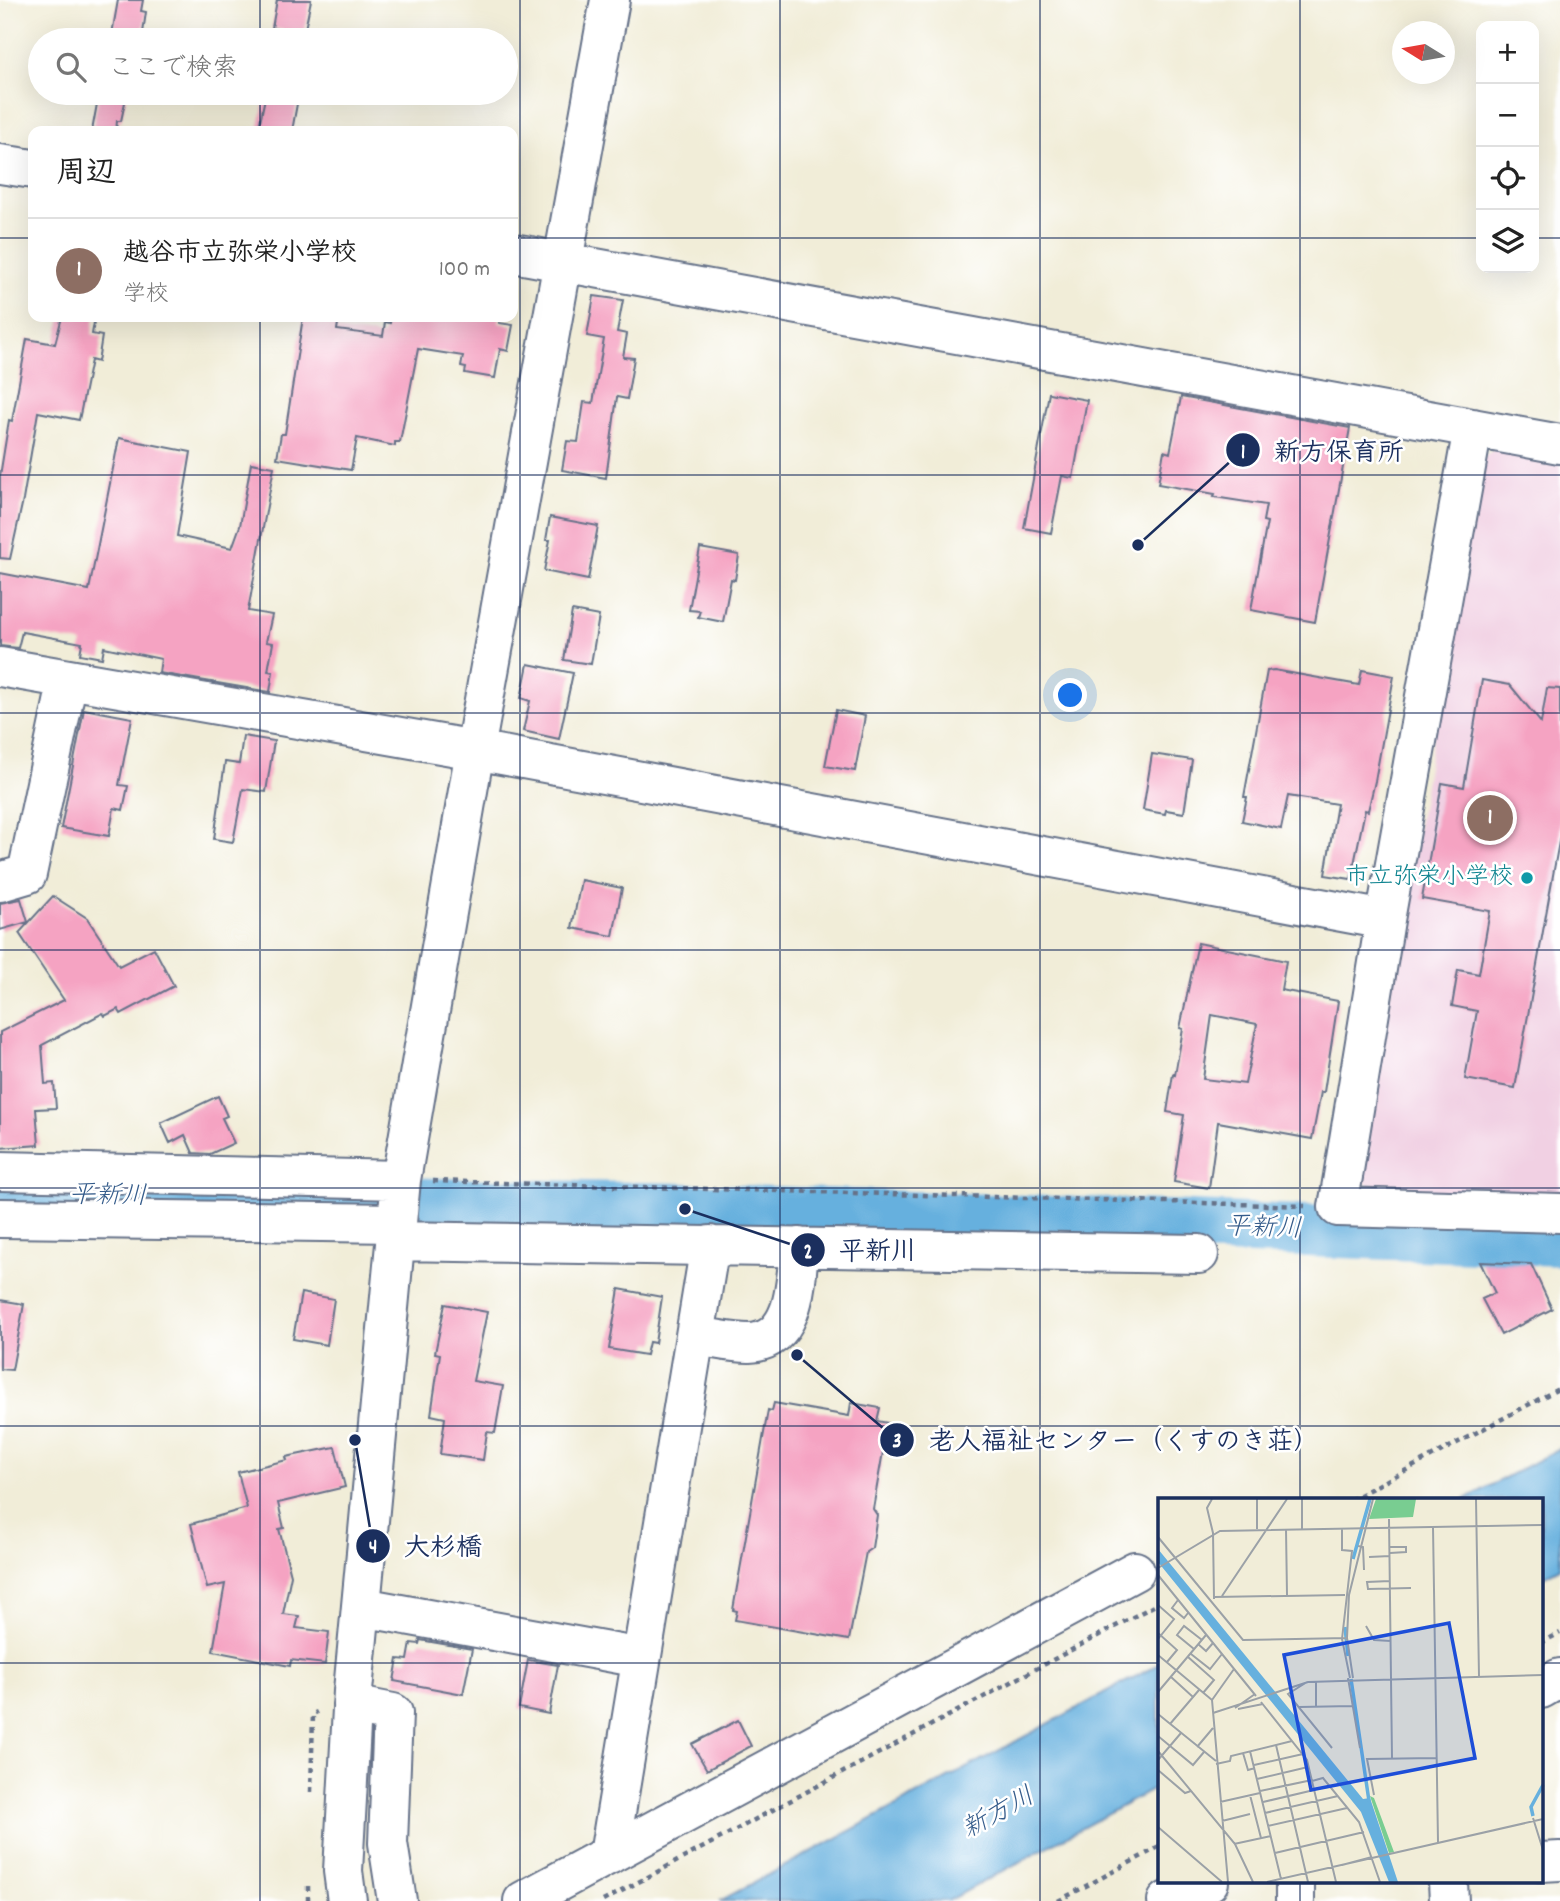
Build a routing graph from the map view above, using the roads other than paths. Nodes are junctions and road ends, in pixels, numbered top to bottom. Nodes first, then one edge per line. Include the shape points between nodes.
1 (610, 0) edge
2 (0, 164) edge
3 (28, 168) edge
4 (518, 254) edge
5 (563, 262) junction
6 (1473, 428) junction
7 (1560, 443) edge
8 (0, 667) edge
9 (68, 679) junction
10 (475, 750) junction
11 (0, 882) edge
12 (1385, 920) junction
13 (0, 1171) edge
14 (401, 1180) junction
15 (1560, 1213) edge
16 (0, 1218) edge
17 (396, 1232) junction
18 (710, 1245) junction
19 (799, 1247) junction
20 (1199, 1254) dead end
21 (695, 1336) junction
22 (1135, 1572) dead end
23 (362, 1607) junction
24 (641, 1658) junction
25 (1560, 1678) edge
26 (1542, 1688) edge
27 (352, 1705) junction
28 (609, 1855) junction
29 (1560, 1861) edge
30 (1542, 1862) edge
31 (1205, 1884) edge
32 (347, 1901) edge
33 (397, 1901) edge
34 (523, 1901) edge
35 (1167, 1901) edge

1 - 5 street
2 - 3 street
4 - 5 street
5 - 6 street
5 - 10 street
6 - 7 street
6 - 12 street
8 - 9 street
9 - 10 street
9 - 11 street via 27,874
10 - 12 street
10 - 14 street
12 - 15 street via 1338,1207
13 - 14 street
14 - 17 street
16 - 17 street
17 - 18 street
17 - 23 street
18 - 19 street
18 - 21 street
19 - 20 street
19 - 21 street via 789,1314 777,1332 749,1343
21 - 24 street
22 - 28 street
23 - 24 street
23 - 27 street
24 - 28 street
25 - 26 street
27 - 32 street via 343,1871
27 - 33 street via 393,1713 388,1843
28 - 34 street
29 - 30 street
31 - 35 street

